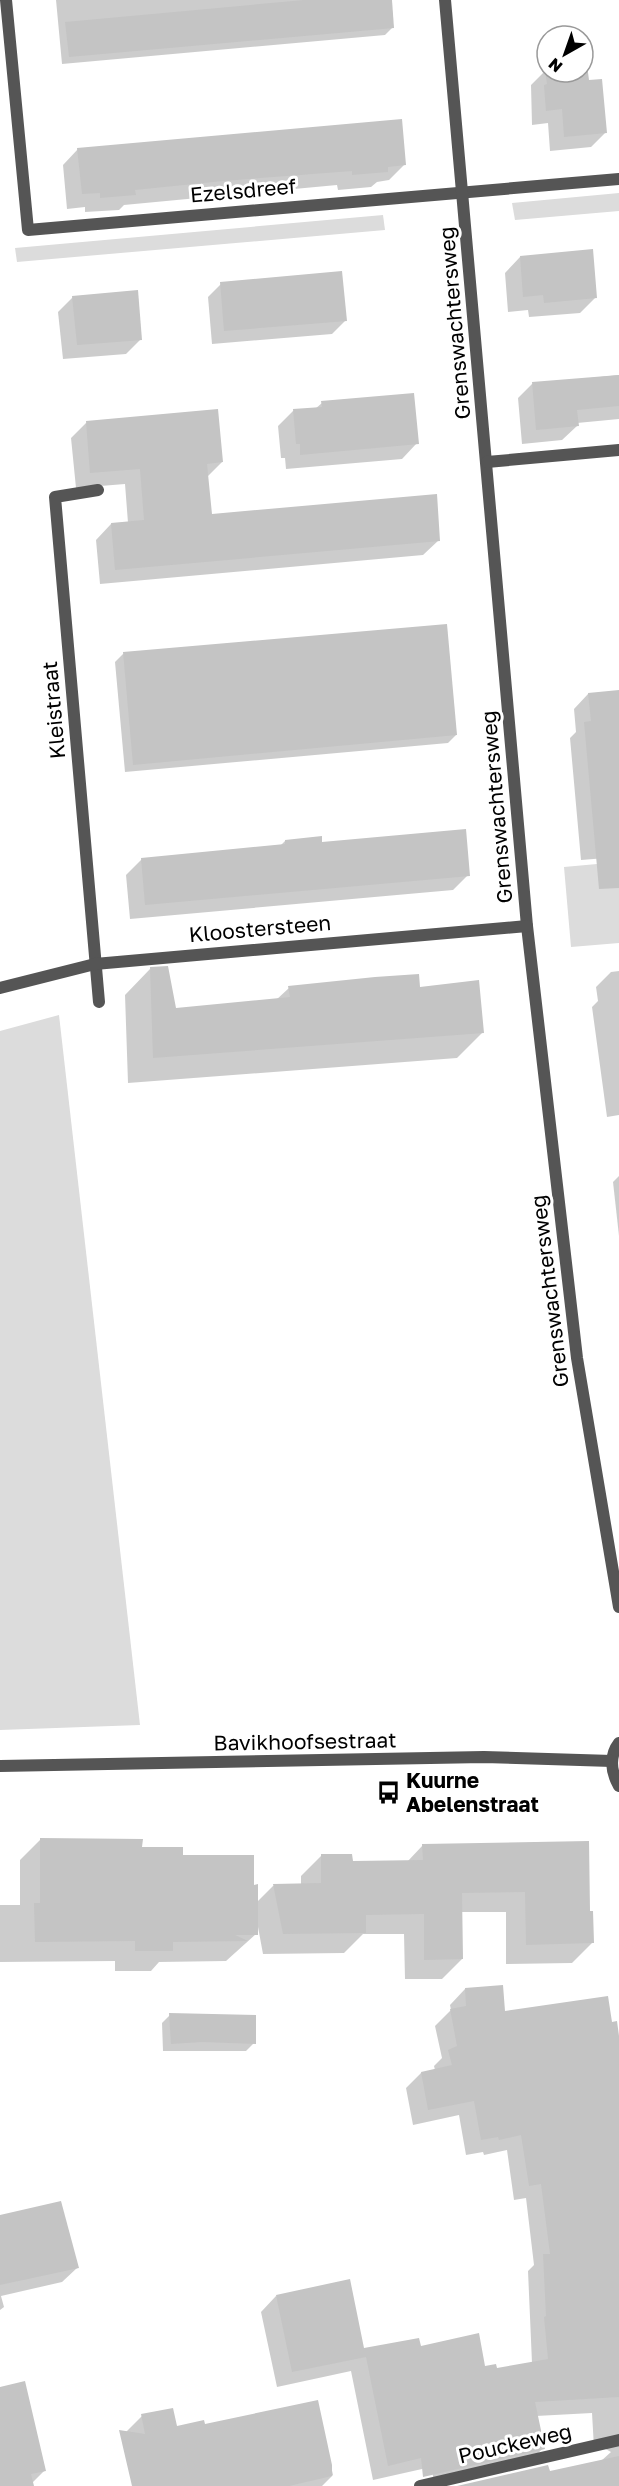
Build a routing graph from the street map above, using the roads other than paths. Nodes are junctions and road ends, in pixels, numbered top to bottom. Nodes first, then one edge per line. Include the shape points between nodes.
1 (6, 0) edge
2 (445, 0) edge
3 (619, 179) edge
4 (462, 191) junction
5 (619, 450) edge
6 (487, 462) junction
7 (98, 490) dead end
8 (527, 926) junction
9 (95, 963) junction
10 (0, 988) edge
11 (99, 1002) dead end
12 (619, 1607) edge
13 (619, 1743) edge
14 (612, 1761) junction
15 (0, 1766) edge
16 (619, 1786) edge
17 (619, 2440) edge
18 (420, 2486) edge

1 - 4 street, Ezelsdreef via 28,230
2 - 4 street, Grenswachtersweg
3 - 4 street, Ezelsdreef
4 - 6 street, Grenswachtersweg
5 - 6 street
6 - 8 street, Grenswachtersweg
7 - 9 street, Kleistraat via 55,497
8 - 9 street, Kloostersteen
8 - 12 street, Grenswachtersweg via 577,1358
9 - 10 street, Kloostersteen
9 - 11 street
13 - 14 street
14 - 15 street, Bavikhoofsestraat via 484,1756
14 - 16 street via 613,1776
17 - 18 street, Pouckeweg

